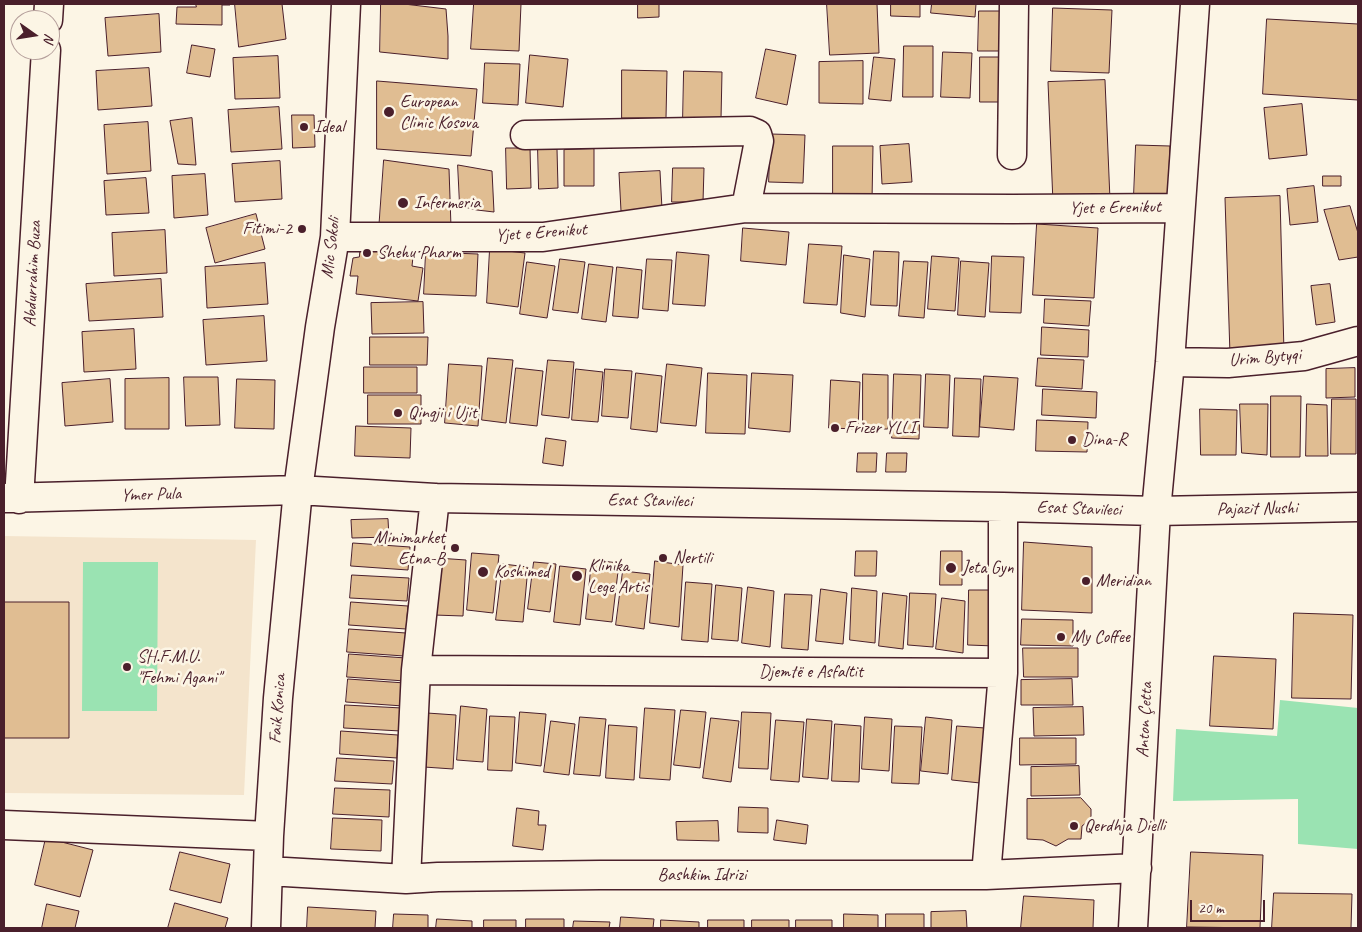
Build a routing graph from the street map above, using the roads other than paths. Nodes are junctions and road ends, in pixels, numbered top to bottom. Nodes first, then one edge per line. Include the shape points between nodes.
1 (346, 4) edge
2 (1014, 4) edge
3 (1195, 4) edge
4 (45, 60) edge
5 (524, 135) dead end
6 (1012, 155) dead end
7 (746, 208) junction
8 (1180, 208) junction
9 (335, 237) junction
10 (1358, 341) edge
11 (1170, 362) junction
12 (298, 490) junction
13 (12, 498) edge
14 (435, 498) junction
15 (1002, 506) junction
16 (1358, 507) edge
17 (1156, 511) junction
18 (416, 670) junction
19 (1003, 673) junction
20 (4, 825) edge
21 (269, 836) junction
22 (1137, 868) junction
23 (268, 871) junction
24 (986, 875) junction
25 (406, 879) junction
26 (266, 928) edge
27 (1133, 928) edge

1 - 9 street, Mic Sokoli
2 - 6 street
3 - 8 street
4 - 13 street, Abdurrahim Buza
5 - 7 street via 757,134 760,142
7 - 8 street, Yjet e Erenikut
7 - 9 street, Yjet e Erenikut via 543,237
8 - 11 street, Yjet e Erenikut
9 - 12 street, Mic Sokoli
10 - 11 street, Urim Bytyqi via 1304,356 1228,363
11 - 17 street, Yjet e Erenikut
12 - 13 street, Ymer Pula
12 - 14 street, Esat Stavileci
12 - 21 street, Faik Konica via 278,698
14 - 15 street, Esat Stavileci
14 - 18 street
15 - 17 street, Esat Stavileci
15 - 19 street
16 - 17 street, Pajazit Nushi
17 - 22 street, Anton Çetta
18 - 19 street, Djemtë e Asfaltit
18 - 25 street
19 - 24 street
20 - 21 street
21 - 23 street, Faik Konica
22 - 24 street, Bashkim Idrizi
22 - 27 street, Anton Çetta
23 - 25 street, Bashkim Idrizi
23 - 26 street, Faik Konica
24 - 25 street, Bashkim Idrizi via 600,875

